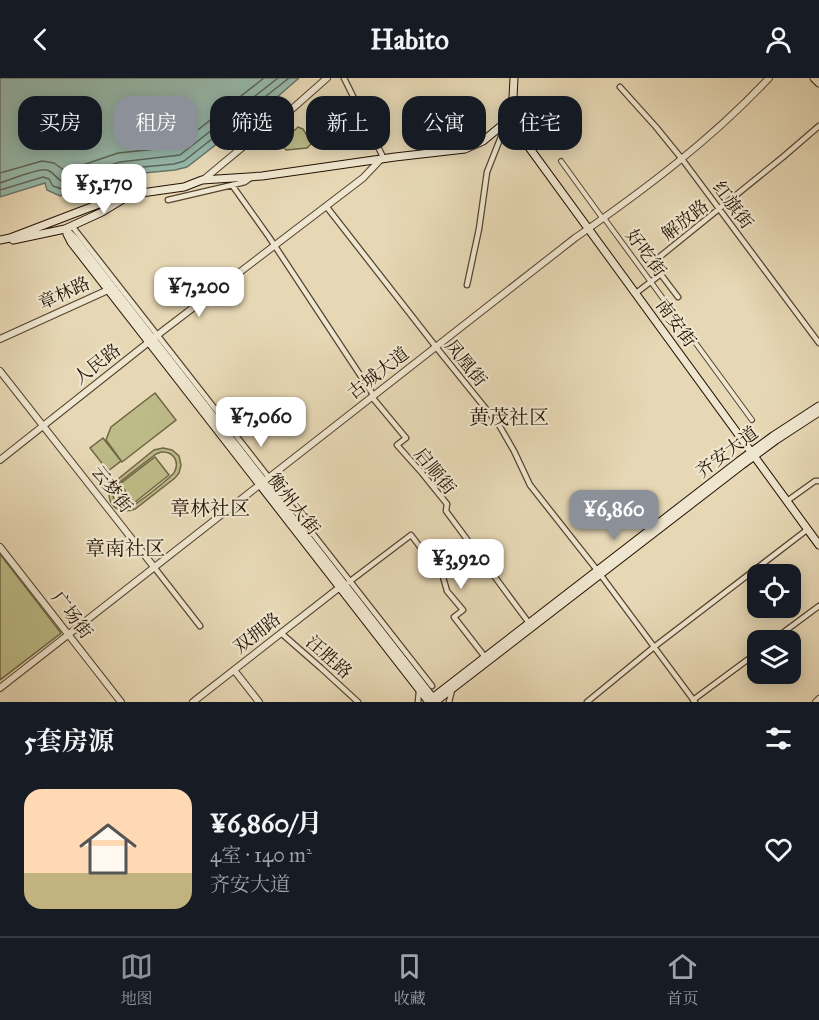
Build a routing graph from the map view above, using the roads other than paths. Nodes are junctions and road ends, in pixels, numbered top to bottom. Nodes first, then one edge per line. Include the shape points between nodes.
1 (327, 78) edge
2 (344, 78) edge
3 (514, 78) edge
4 (769, 78) edge
5 (814, 78) edge
6 (819, 84) edge
7 (620, 87) dead end
8 (512, 96) edge
9 (819, 126) edge
10 (498, 128) edge
11 (498, 146) edge
12 (531, 150) edge
13 (383, 159) junction
14 (682, 159) junction
15 (561, 161) dead end
16 (252, 177) junction
17 (202, 180) junction
18 (232, 185) junction
19 (129, 195) junction
20 (168, 200) dead end
21 (326, 206) junction
22 (720, 209) junction
23 (603, 219) junction
24 (68, 227) junction
25 (588, 229) junction
26 (0, 241) edge
27 (275, 245) junction
28 (661, 274) junction
29 (651, 282) junction
30 (467, 285) dead end
31 (108, 290) junction
32 (636, 293) junction
33 (678, 297) dead end
34 (0, 339) edge
35 (153, 339) junction
36 (819, 343) edge
37 (436, 347) junction
38 (0, 371) edge
39 (373, 396) junction
40 (819, 406) edge
41 (819, 412) edge
42 (752, 420) dead end
43 (43, 426) junction
44 (753, 454) junction
45 (0, 460) edge
46 (264, 481) junction
47 (819, 481) edge
48 (787, 501) junction
49 (807, 529) junction
50 (819, 545) edge
51 (0, 548) edge
52 (154, 567) junction
53 (598, 572) junction
54 (345, 585) junction
55 (819, 606) edge
56 (529, 623) junction
57 (200, 626) dead end
58 (787, 630) edge
59 (281, 633) junction
60 (68, 634) junction
61 (654, 647) junction
62 (484, 657) junction
63 (747, 660) edge
64 (234, 670) junction
65 (419, 685) junction
66 (432, 686) junction
67 (451, 687) junction
68 (0, 688) edge
69 (432, 701) edge
70 (694, 701) edge
71 (121, 702) edge
72 (193, 702) edge
73 (259, 702) edge
74 (358, 702) edge
75 (418, 702) edge
76 (449, 702) edge
77 (587, 702) edge

1 - 17 street
2 - 13 street
3 - 8 main road
4 - 14 street, 古城大道
5 - 6 main road
7 - 14 street, 红旗街
9 - 22 street, 解放路
10 - 13 main road via 465,149
11 - 30 street via 487,172
12 - 25 main road, 南安街
13 - 16 main road
13 - 21 street, 人民路
14 - 22 street, 红旗街
14 - 23 street, 古城大道
15 - 23 street, 好吃街
16 - 17 main road
16 - 18 street
17 - 19 main road via 184,187
18 - 20 street
18 - 27 street, 启顺街
19 - 24 main road
19 - 26 main road
21 - 27 street, 人民路
21 - 37 street, 凤凰街
22 - 28 street, 解放路 via 658,258 655,265
22 - 36 street, 红旗街
23 - 25 street, 古城大道
23 - 29 street, 好吃街
24 - 26 main road
24 - 31 main road, 衡州大街 via 71,242
24 - 35 main road, 衡州大街
25 - 32 main road, 南安街
25 - 37 street, 古城大道
27 - 35 street, 人民路
27 - 39 street, 启顺街
28 - 29 street
28 - 33 street
29 - 32 street
29 - 42 street, 好吃街
31 - 34 street, 章林路
31 - 35 main road, 衡州大街
32 - 44 main road, 南安街
35 - 43 street, 人民路
35 - 46 main road, 衡州大街
35 - 46 street
37 - 39 street, 古城大道
37 - 53 street, 凤凰街 via 499,425 530,486
38 - 43 street, 云梦街
39 - 46 street, 古城大道
39 - 56 street, 启顺街 via 406,438 397,445 447,504 446,511
40 - 44 main road, 齐安大道
41 - 44 main road, 齐安大道
43 - 45 street, 人民路
43 - 52 street, 云梦街
44 - 48 main road, 南安街
44 - 53 main road, 齐安大道
46 - 52 street, 古城大道
46 - 54 main road, 衡州大街
46 - 54 street
47 - 48 street
48 - 49 main road, 南安街
49 - 50 main road, 南安街
49 - 61 street
51 - 60 street, 广场街
52 - 57 street, 云梦街
52 - 60 street, 古城大道
53 - 56 main road, 齐安大道
53 - 61 street, 凤凰街
53 - 67 main road, 齐安大道
54 - 59 street, 双拥路
54 - 62 street, 双拥路 via 411,535 463,610 453,617
54 - 65 main road, 衡州大街
54 - 66 street
55 - 58 street
56 - 62 main road, 齐安大道
59 - 64 street, 双拥路
59 - 74 street, 汪胜路
60 - 68 street, 古城大道
60 - 71 street, 广场街
61 - 70 street, 凤凰街
61 - 77 street
62 - 67 main road, 齐安大道
63 - 70 street
64 - 72 street, 双拥路
64 - 73 street
65 - 66 street
65 - 69 main road, 衡州大街
65 - 75 street
66 - 67 street
67 - 69 main road, 齐安大道
67 - 76 street

